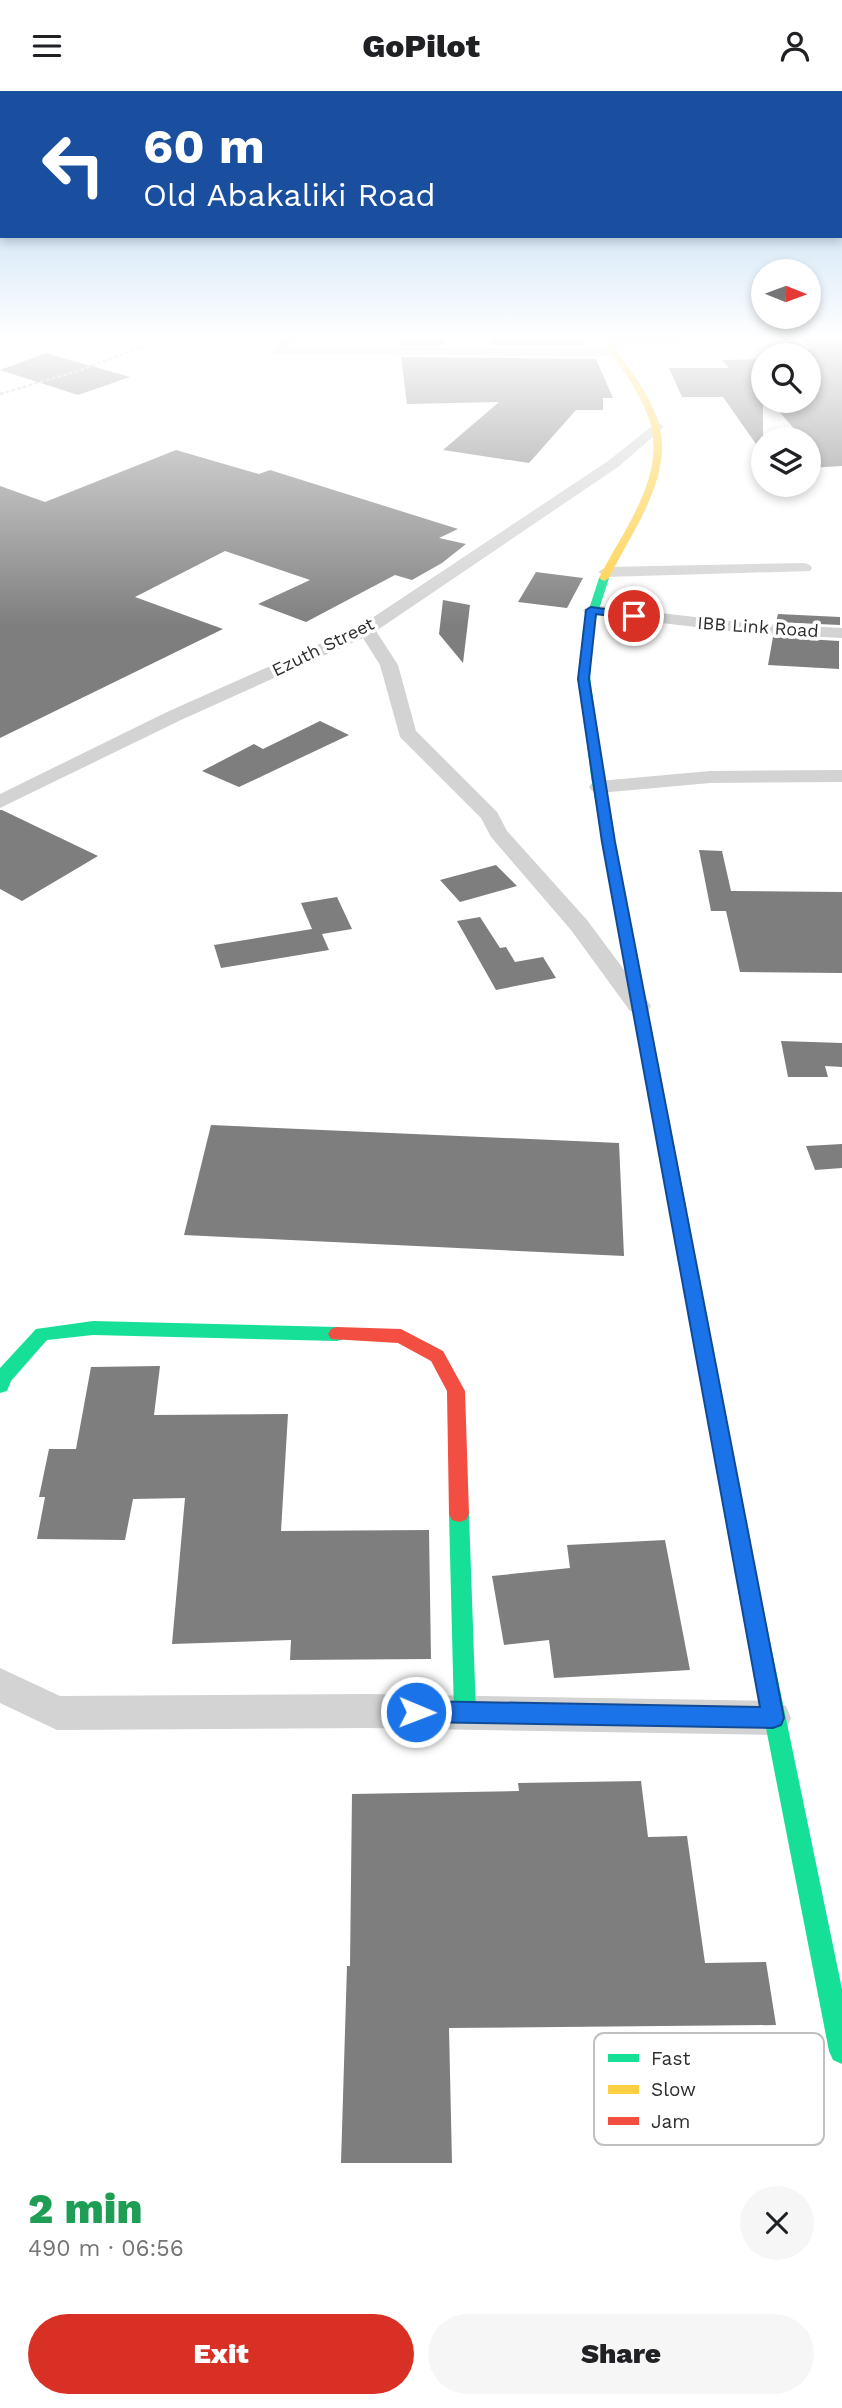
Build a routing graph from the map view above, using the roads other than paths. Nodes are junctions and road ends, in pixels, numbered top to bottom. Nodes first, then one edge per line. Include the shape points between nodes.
1 (650, 432) edge
2 (658, 432) edge
3 (804, 568) dead end
4 (606, 572) junction
5 (591, 610) junction
6 (366, 630) junction
7 (842, 632) edge
8 (842, 776) edge
9 (599, 787) junction
10 (0, 802) edge
11 (639, 1006) junction
12 (0, 1386) edge
13 (0, 1685) edge
14 (465, 1713) junction
15 (773, 1718) junction
16 (842, 2050) edge

1 - 6 street, Ezuth Street via 613,464
2 - 4 main road via 656,465
3 - 4 street
4 - 5 main road
5 - 7 street, IBB Link Road via 747,628
5 - 9 main road via 583,679
6 - 10 street, Ezuth Street via 174,716
6 - 11 street via 389,665 407,733 490,816 498,833 579,925
8 - 9 street via 710,777
9 - 11 main road
11 - 15 main road
12 - 14 main road via 42,1334 93,1328 401,1336 436,1356 456,1391
13 - 14 street via 57,1713
14 - 15 street
15 - 16 main road

